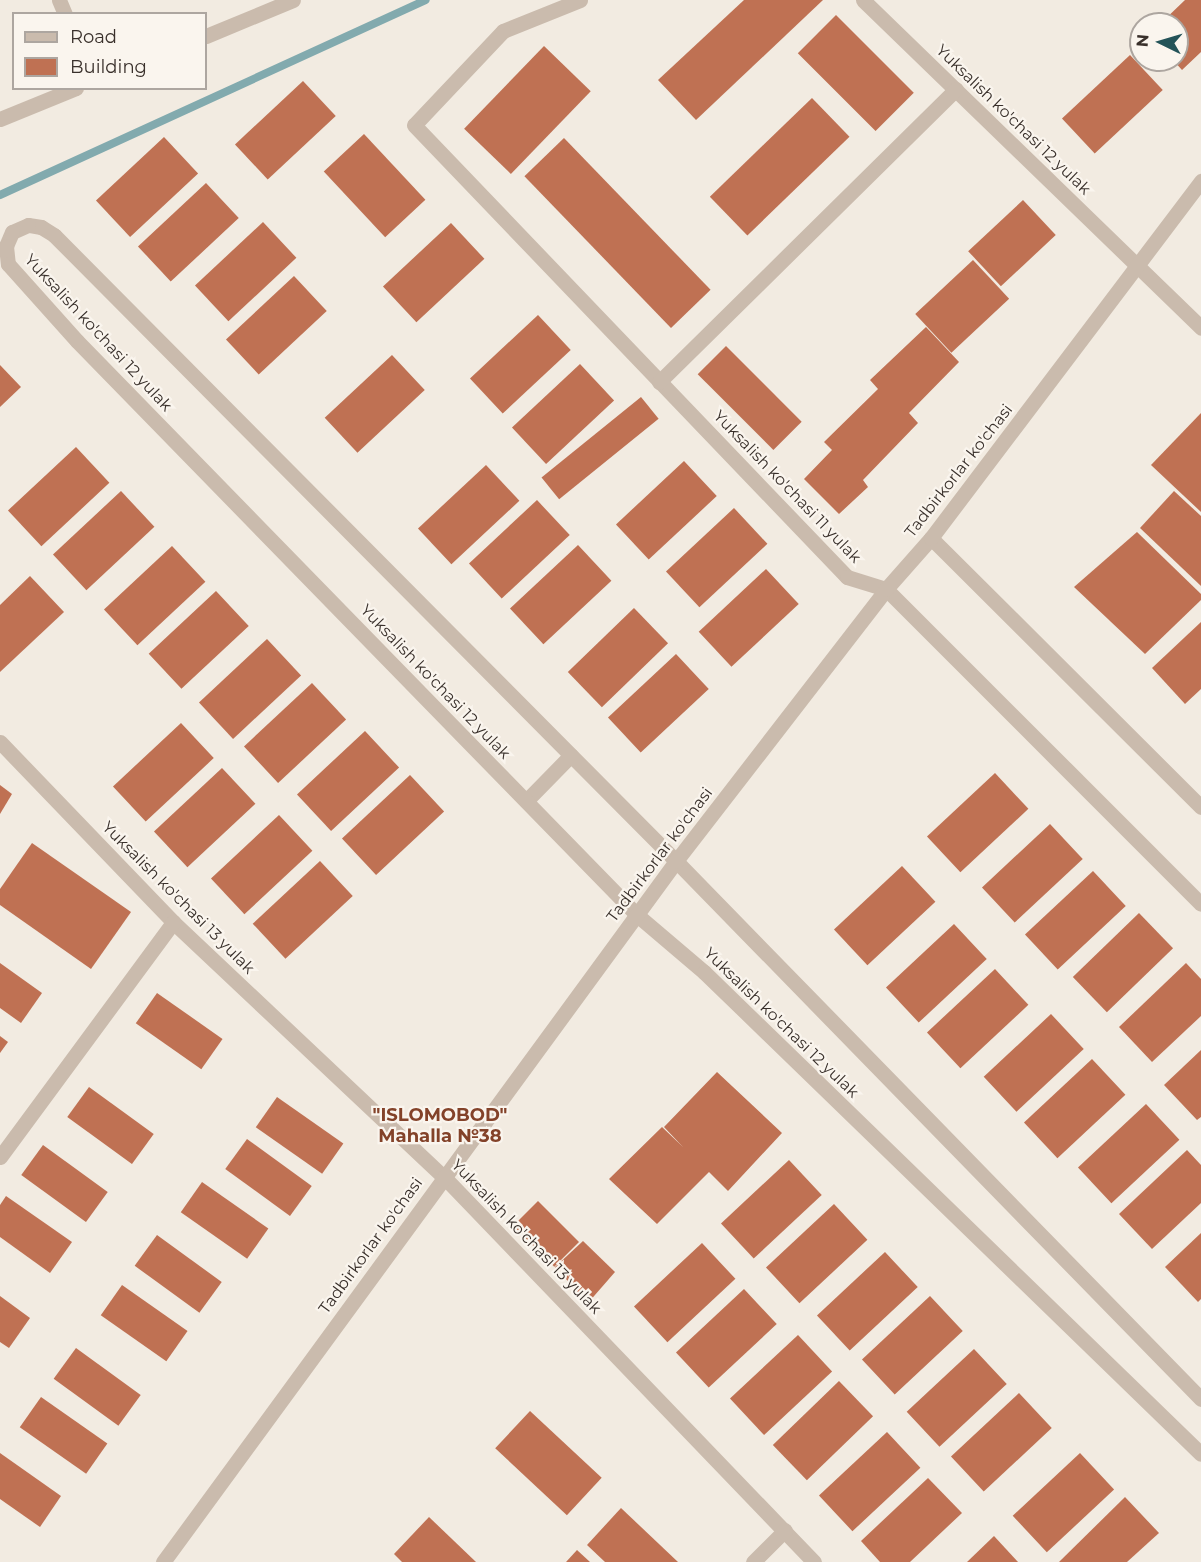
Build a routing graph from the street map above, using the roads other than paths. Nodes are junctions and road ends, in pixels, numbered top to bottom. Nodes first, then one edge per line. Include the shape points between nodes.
1 (293, 0) edge
2 (580, 0) edge
3 (863, 0) edge
4 (207, 36) edge
5 (71, 90) edge
6 (956, 90) junction
7 (0, 119) edge
8 (1201, 181) edge
9 (1138, 266) junction
10 (1201, 328) edge
11 (659, 382) junction
12 (931, 538) junction
13 (886, 590) junction
14 (0, 742) edge
15 (571, 755) junction
16 (526, 801) junction
17 (1201, 807) edge
18 (676, 861) junction
19 (1201, 904) edge
20 (637, 915) junction
21 (172, 922) junction
22 (0, 1157) edge
23 (444, 1177) junction
24 (1201, 1399) edge
25 (1201, 1454) edge
26 (785, 1530) junction
27 (163, 1562) edge
28 (753, 1562) edge
29 (814, 1562) edge

1 - 4 street
2 - 11 street, Yuksalish ko'chasi 11 yulak via 503,31 414,125
3 - 6 street, Yuksalish ko'chasi 12 yulak
5 - 7 street
6 - 9 street, Yuksalish ko'chasi 12 yulak
6 - 11 street
8 - 9 street, Tadbirkorlar ko'chasi
9 - 10 street, Yuksalish ko'chasi 12 yulak
9 - 12 street, Tadbirkorlar ko'chasi
11 - 13 street, Yuksalish ko'chasi 11 yulak via 847,577
12 - 13 street, Tadbirkorlar ko'chasi
12 - 17 street
13 - 18 street, Tadbirkorlar ko'chasi
13 - 19 street, Yuksalish ko'chasi 11 yulak
14 - 21 street, Yuksalish ko'chasi 13 yulak
15 - 16 street
15 - 16 street, Yuksalish ko'chasi 12 yulak via 54,235 41,226 28,225 12,232 6,246 8,264 77,341
15 - 18 street, Yuksalish ko'chasi 12 yulak
16 - 20 street, Yuksalish ko'chasi 12 yulak
18 - 20 street, Tadbirkorlar ko'chasi
18 - 24 street, Yuksalish ko'chasi 12 yulak
20 - 23 street, Tadbirkorlar ko'chasi
20 - 25 street, Yuksalish ko'chasi 12 yulak via 712,981
21 - 22 street
21 - 23 street, Yuksalish ko'chasi 13 yulak
23 - 26 street, Yuksalish ko'chasi 13 yulak
23 - 27 street, Tadbirkorlar ko'chasi
26 - 28 street
26 - 29 street, Yuksalish ko'chasi 13 yulak

